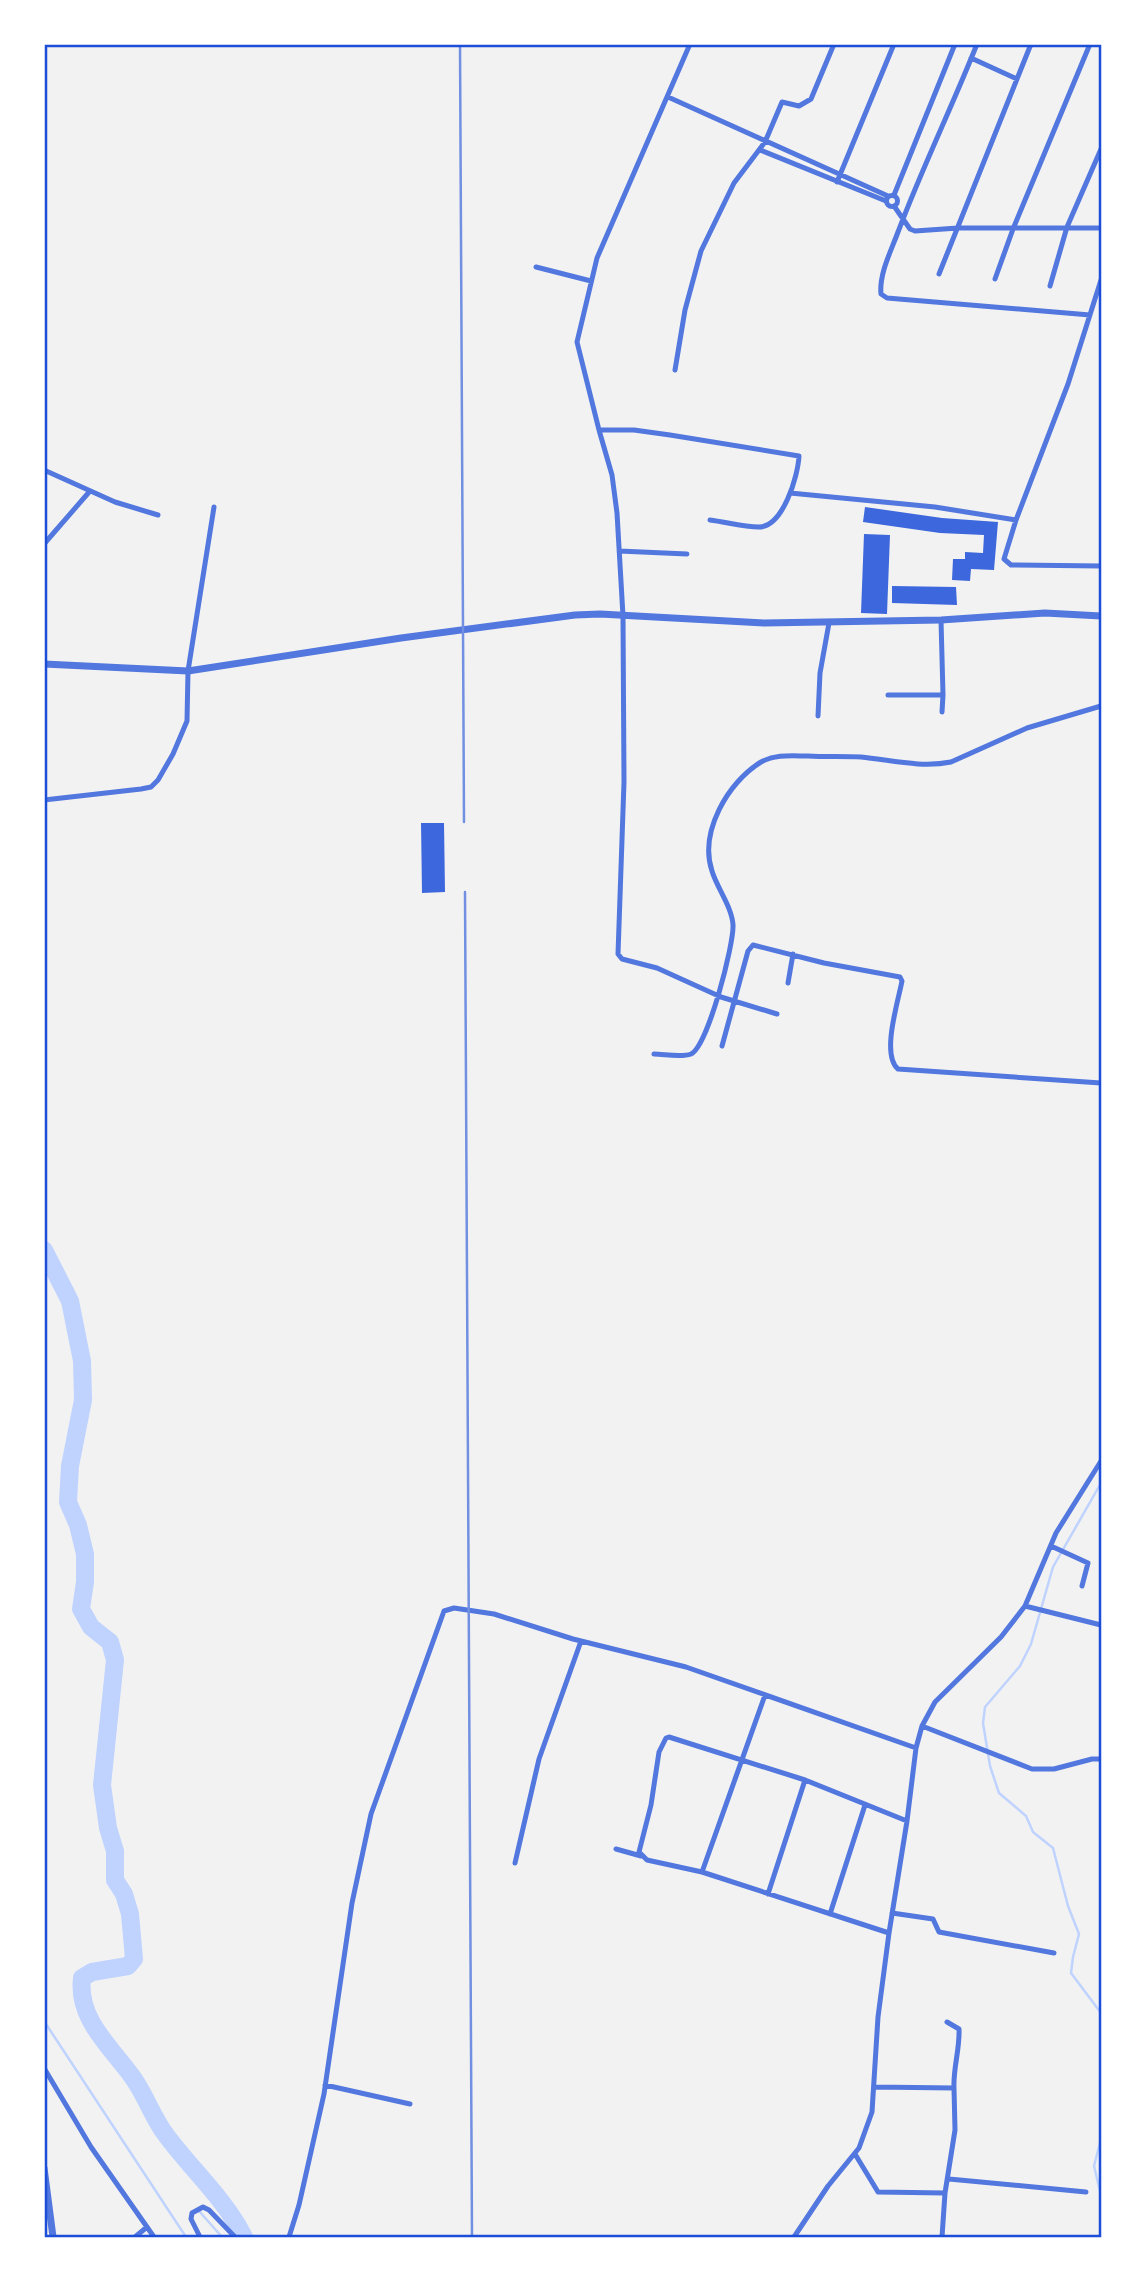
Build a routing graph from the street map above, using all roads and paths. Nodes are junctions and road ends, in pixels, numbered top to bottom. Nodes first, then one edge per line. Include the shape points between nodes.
1 (690, 44) edge
2 (834, 44) edge
3 (894, 44) edge
4 (955, 44) edge
5 (977, 44) edge
6 (1031, 44) edge
7 (1090, 44) edge
8 (971, 58) junction
9 (1017, 79) junction
10 (668, 97) junction
11 (765, 142) junction
12 (1101, 149) edge
13 (760, 150) junction
14 (803, 159) junction
15 (800, 167) junction
16 (838, 179) junction
17 (889, 197) junction
18 (894, 206) junction
19 (903, 219) junction
20 (1067, 227) junction
21 (958, 228) junction
22 (1101, 228) edge
23 (1013, 229) junction
24 (536, 267) dead end
25 (939, 274) dead end
26 (995, 279) dead end
27 (1101, 280) edge
28 (591, 281) junction
29 (1050, 286) dead end
30 (1090, 315) junction
31 (675, 370) dead end
32 (599, 430) junction
33 (44, 470) edge
34 (90, 491) junction
35 (790, 493) junction
36 (214, 507) dead end
37 (158, 515) dead end
38 (710, 520) dead end
39 (1016, 520) junction
40 (44, 544) edge
41 (619, 551) junction
42 (687, 554) dead end
43 (1101, 566) edge
44 (623, 615) junction
45 (1101, 616) edge
46 (941, 620) junction
47 (829, 623) junction
48 (44, 664) edge
49 (188, 671) junction
50 (888, 695) dead end
51 (943, 695) junction
52 (1101, 706) edge
53 (943, 712) dead end
54 (818, 716) dead end
55 (44, 800) edge
56 (793, 954) junction
57 (788, 983) dead end
58 (720, 996) junction
59 (732, 1001) junction
60 (777, 1014) dead end
61 (722, 1046) dead end
62 (654, 1054) dead end
63 (1101, 1083) edge
64 (1101, 1461) edge
65 (1051, 1546) junction
66 (1082, 1586) dead end
67 (1025, 1606) junction
68 (1101, 1625) edge
69 (581, 1641) junction
70 (765, 1695) junction
71 (922, 1726) junction
72 (916, 1748) junction
73 (1101, 1759) edge
74 (741, 1760) junction
75 (805, 1780) junction
76 (865, 1805) junction
77 (907, 1821) junction
78 (615, 1849) dead end
79 (641, 1856) junction
80 (515, 1863) dead end
81 (702, 1872) junction
82 (768, 1894) junction
83 (892, 1913) junction
84 (830, 1914) junction
85 (889, 1933) junction
86 (1054, 1953) dead end
87 (947, 2022) dead end
88 (44, 2068) edge
89 (325, 2085) junction
90 (874, 2087) junction
91 (954, 2088) junction
92 (410, 2104) dead end
93 (855, 2154) junction
94 (44, 2168) edge
95 (949, 2179) junction
96 (1086, 2192) dead end
97 (945, 2193) junction
98 (147, 2227) junction
99 (53, 2237) edge
100 (135, 2237) edge
101 (154, 2237) edge
102 (200, 2237) edge
103 (235, 2237) edge
104 (289, 2237) edge
105 (794, 2237) edge
106 (942, 2237) edge

1 - 10 street
2 - 11 street via 811,99 799,106 782,102
3 - 16 street
4 - 17 street
5 - 8 street
6 - 9 street
7 - 23 street
8 - 9 street
8 - 19 street
9 - 21 street
10 - 11 street
10 - 28 street
11 - 13 street
11 - 14 street
12 - 20 street
13 - 15 street
13 - 31 street via 734,183 701,251
14 - 15 street
14 - 16 street
15 - 16 street
16 - 17 street
17 - 18 street via 888,205
17 - 18 street via 897,201
18 - 19 street
19 - 21 street via 915,231
19 - 30 street via 880,286 887,298
20 - 22 street
20 - 23 street
20 - 29 street
21 - 23 street
21 - 25 street
23 - 26 street
24 - 28 street
27 - 30 street
28 - 32 street via 577,342
30 - 39 street
32 - 35 street via 658,433 798,455
32 - 41 street via 612,475
33 - 34 street
34 - 37 street
34 - 40 street
35 - 38 street via 779,516 765,526
35 - 39 street
36 - 49 street
39 - 43 street via 1006,563
41 - 42 street
41 - 44 street
44 - 47 street
44 - 49 street via 575,615
44 - 58 street via 619,956
45 - 46 street via 1045,613
46 - 47 street
46 - 51 street
47 - 54 street
48 - 49 street
49 - 55 street via 187,721 173,754 151,787
50 - 51 street
51 - 53 street
52 - 58 street via 1027,728 941,764 781,756 750,770 723,802 710,834 710,867 733,924
56 - 57 street
56 - 59 street via 750,946
56 - 63 street via 900,977 890,1058 898,1069
58 - 59 street
58 - 62 street via 697,1049 690,1054
59 - 60 street
59 - 61 street
64 - 65 street
65 - 66 street via 1087,1563
65 - 67 street
67 - 68 street
67 - 71 street via 1001,1637 935,1702
69 - 70 street via 686,1667
69 - 80 street via 539,1759
69 - 89 street via 494,1614 444,1611 371,1814 350,1916
70 - 72 street
70 - 74 street
71 - 72 street
71 - 73 street via 1032,1769
72 - 77 street
74 - 75 street
74 - 79 street via 666,1738 659,1752
74 - 81 street
75 - 76 street
75 - 82 street
76 - 77 street
76 - 84 street
77 - 83 street
78 - 79 street
79 - 81 street
81 - 82 street
82 - 84 street
83 - 85 street
83 - 86 street via 933,1919 939,1932
84 - 85 street
85 - 90 street
87 - 91 street via 959,2029
88 - 98 street via 90,2147
89 - 92 street
89 - 104 street
90 - 91 street
90 - 93 street via 872,2112
91 - 95 street
93 - 97 street via 878,2192
93 - 105 street
94 - 99 street
95 - 96 street
95 - 97 street
97 - 106 street
98 - 100 street
98 - 101 street
102 - 103 street via 191,2219 200,2208 209,2210

